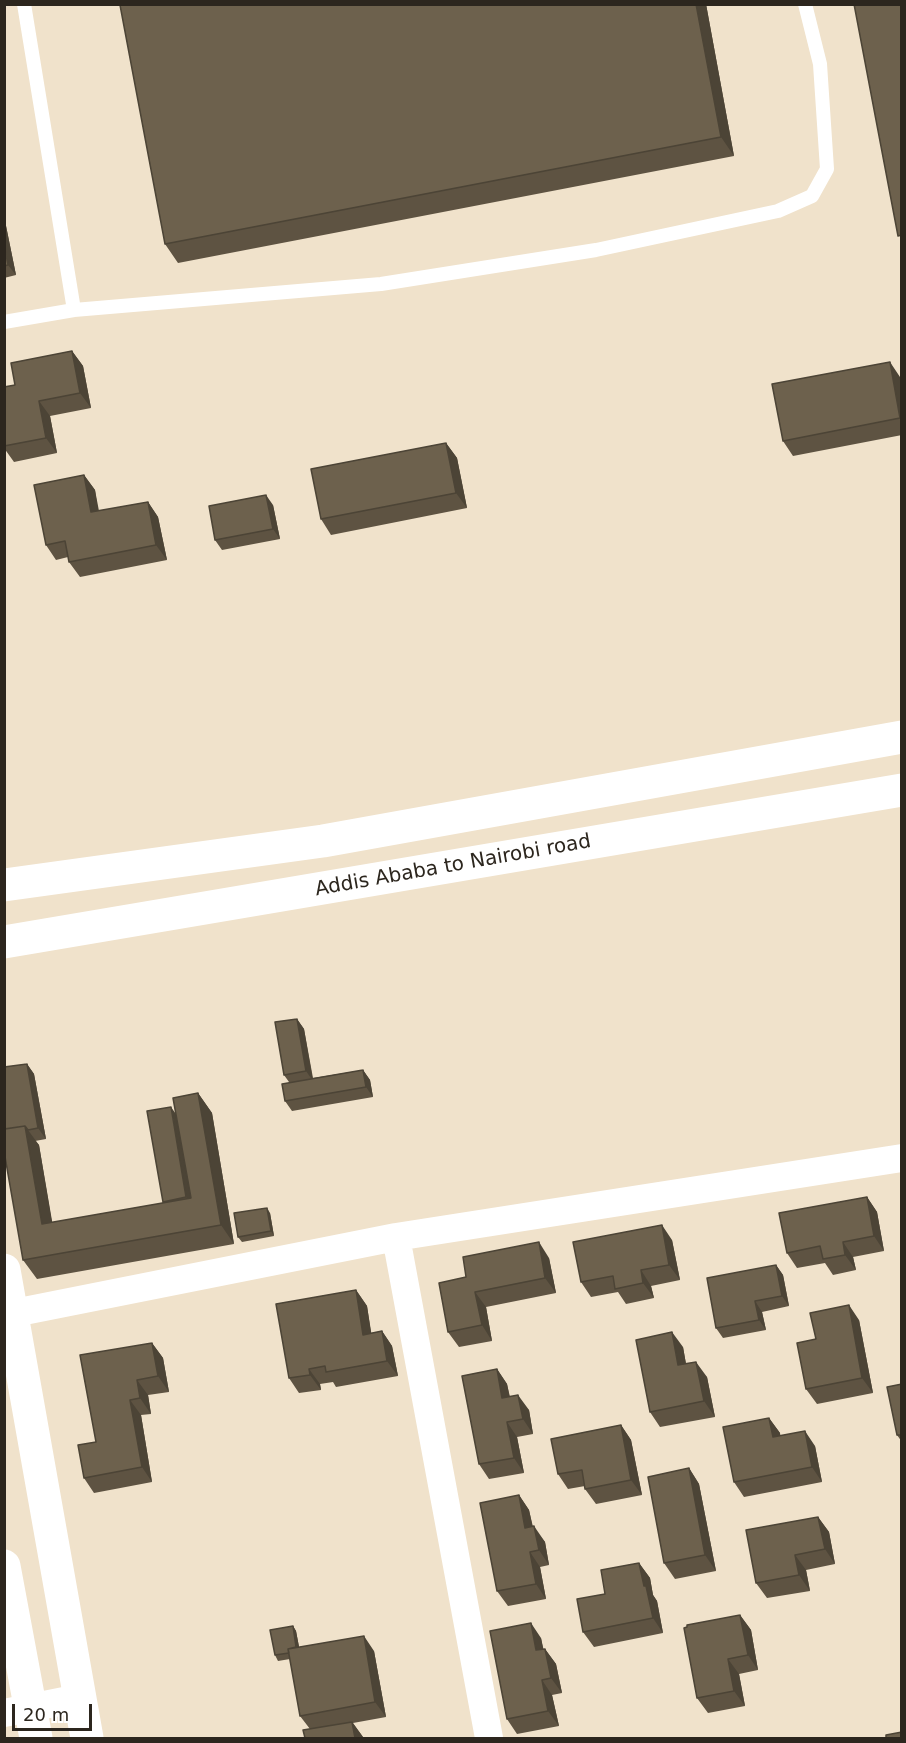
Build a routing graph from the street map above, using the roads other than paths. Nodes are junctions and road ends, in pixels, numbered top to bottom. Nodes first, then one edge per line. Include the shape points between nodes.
1 (24, 4) edge
2 (805, 4) edge
3 (74, 310) junction
4 (4, 322) edge
5 (902, 737) edge
6 (902, 790) edge
7 (4, 885) edge
8 (4, 942) edge
9 (902, 1158) edge
10 (396, 1237) junction
11 (4, 1270) edge
12 (9, 1314) edge
13 (4, 1566) edge
14 (79, 1698) junction
15 (24, 1720) edge
16 (87, 1738) edge
17 (489, 1738) edge

1 - 3 lane
2 - 3 lane via 820,64 827,169 812,196 778,211 596,250 381,284
3 - 4 lane
5 - 7 main road via 323,841
6 - 8 main road, Addis Ababa to Nairobi road
9 - 10 street
10 - 12 street
10 - 17 street
11 - 12 main road
12 - 14 main road
13 - 15 main road
14 - 15 street
14 - 16 main road

